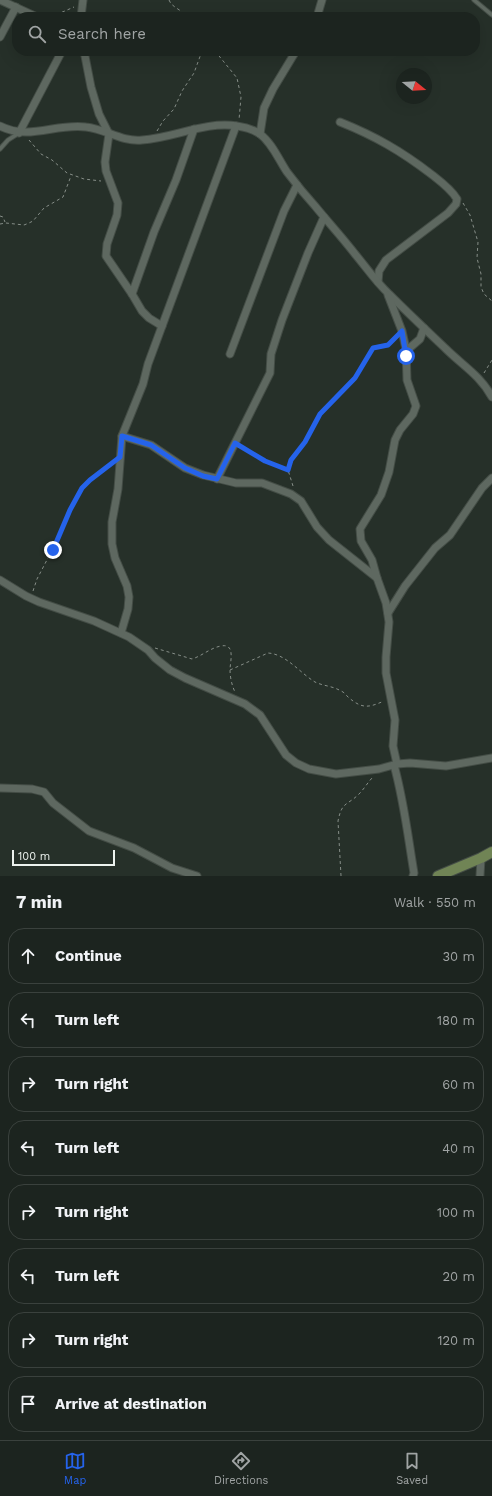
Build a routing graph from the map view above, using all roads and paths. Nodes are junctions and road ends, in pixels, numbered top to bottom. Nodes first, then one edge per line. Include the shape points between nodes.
1 (0, 0) edge
2 (169, 0) edge
3 (322, 0) edge
4 (474, 0) edge
5 (82, 1) edge
6 (16, 7) junction
7 (13, 12) edge
8 (26, 12) edge
9 (61, 12) edge
10 (81, 12) edge
11 (183, 12) edge
12 (318, 12) edge
13 (12, 14) edge
14 (492, 14) edge
15 (0, 37) edge
16 (60, 56) edge
17 (85, 56) edge
18 (200, 56) edge
19 (220, 56) edge
20 (293, 56) edge
21 (340, 122) dead end
22 (0, 126) edge
23 (237, 126) junction
24 (194, 129) junction
25 (21, 133) junction
26 (109, 134) junction
27 (260, 134) junction
28 (153, 138) junction
29 (0, 149) edge
30 (71, 175) junction
31 (109, 181) junction
32 (297, 185) junction
33 (458, 199) junction
34 (0, 216) edge
35 (324, 217) junction
36 (6, 223) junction
37 (0, 224) edge
38 (378, 282) junction
39 (388, 293) junction
40 (132, 294) junction
41 (492, 301) edge
42 (162, 326) junction
43 (424, 328) junction
44 (402, 331) junction
45 (406, 351) junction
46 (230, 354) dead end
47 (492, 360) edge
48 (480, 379) junction
49 (492, 397) edge
50 (122, 436) junction
51 (235, 443) junction
52 (120, 457) junction
53 (288, 470) junction
54 (492, 478) edge
55 (217, 479) junction
56 (293, 487) dead end
57 (377, 578) junction
58 (0, 580) edge
59 (31, 599) junction
60 (388, 613) junction
61 (121, 633) junction
62 (153, 647) dead end
63 (230, 670) junction
64 (391, 699) junction
65 (240, 702) junction
66 (492, 758) edge
67 (396, 764) junction
68 (379, 769) junction
69 (0, 788) edge
70 (492, 852) edge
71 (481, 858) junction
72 (197, 876) edge
73 (340, 876) edge
74 (413, 876) edge
75 (438, 876) edge
76 (480, 876) edge

1 - 6 street
2 - 11 path
3 - 12 street
4 - 14 lane
5 - 9 path
5 - 10 street
6 - 7 street
6 - 8 street
13 - 15 street
16 - 25 street
17 - 26 street via 99,114
18 - 28 path via 194,74 174,109
19 - 23 path via 237,78 241,97
20 - 27 street via 264,108
21 - 33 street via 380,139 397,150 441,181
22 - 25 street
23 - 24 street
23 - 27 street
23 - 42 street
24 - 28 street
24 - 40 street
25 - 26 street via 85,127
25 - 29 lane via 8,140
25 - 30 path via 41,154
26 - 28 street via 133,140
26 - 31 street via 105,162
27 - 32 street
30 - 31 path
30 - 36 path via 63,197 44,208 33,221 24,225
31 - 40 street via 118,208 106,256
32 - 35 street
32 - 46 street via 284,211
33 - 38 street via 448,213 386,260 379,271
33 - 41 path via 470,215 478,245 481,287
34 - 36 path
35 - 38 street
35 - 51 street via 282,320 271,354 270,373
36 - 37 path
38 - 39 street
39 - 43 street
39 - 44 street
40 - 42 street via 142,311
42 - 50 street
43 - 45 street via 420,339
43 - 48 street
44 - 45 street
44 - 53 path via 388,345 373,348 355,378 320,414 305,442 291,460
45 - 57 street via 407,380 416,409 397,434 386,484 360,529 361,541 372,560
47 - 48 path
48 - 49 street
50 - 52 street
50 - 55 street via 151,445 185,468
51 - 53 path via 265,461
51 - 55 street
52 - 59 path via 90,480 76,496 58,540 35,584
52 - 61 street via 111,533 115,558 129,597
53 - 56 path
54 - 60 street via 482,488 450,535 435,548 405,586
55 - 57 street via 236,483 262,483 290,494 301,502 329,540
57 - 60 street
58 - 59 street
59 - 61 street
60 - 64 street via 386,657
61 - 65 street via 139,643 170,670
62 - 63 path via 192,659 225,645 231,653
63 - 64 path via 272,653 288,661 315,682 339,690 362,706 372,706
63 - 65 path via 234,690
64 - 67 street via 395,720 393,746
65 - 68 street via 260,715 286,755 309,770 336,774
66 - 67 street via 446,766
67 - 68 street
67 - 74 street
68 - 73 path via 361,793 343,806 340,813
69 - 72 street via 44,792 53,803 90,831 134,848 172,868
70 - 71 street
71 - 75 street
71 - 76 street

